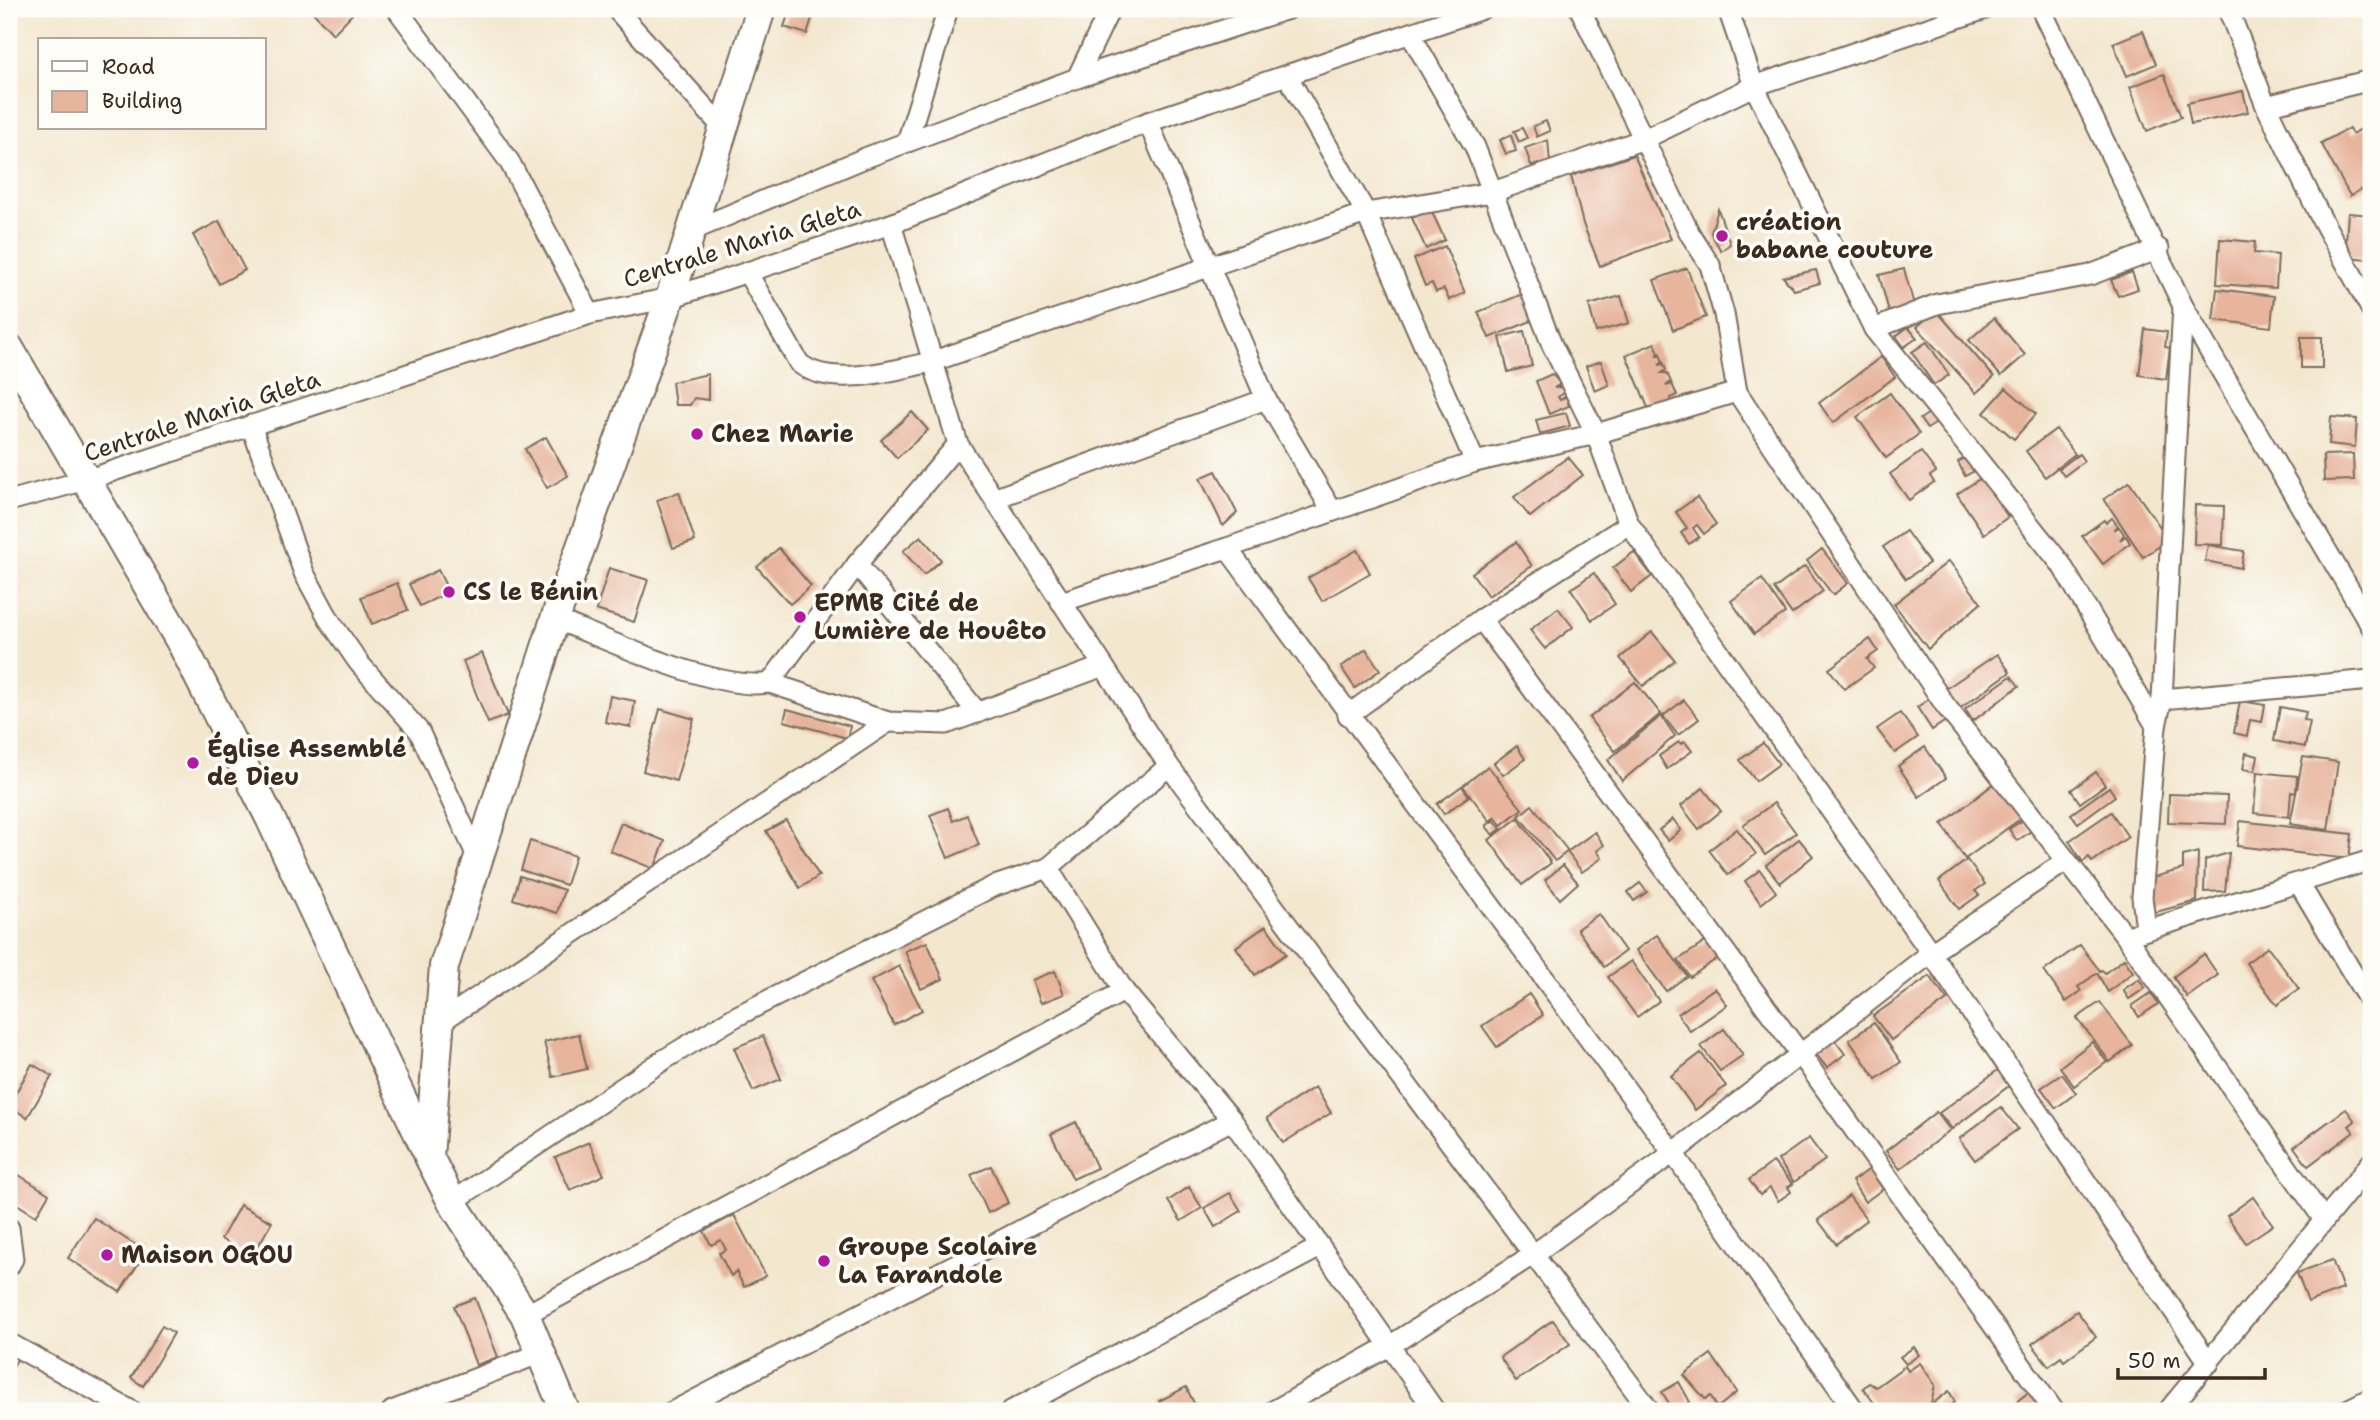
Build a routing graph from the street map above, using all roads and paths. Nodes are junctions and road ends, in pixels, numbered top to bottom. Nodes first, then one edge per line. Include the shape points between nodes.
1 (397, 9) edge
2 (616, 9) edge
3 (761, 9) edge
4 (948, 9) edge
5 (1110, 9) edge
6 (1288, 9) edge
7 (1482, 9) edge
8 (1580, 9) edge
9 (1728, 9) edge
10 (1985, 9) edge
11 (2040, 9) edge
12 (2228, 9) edge
13 (1411, 35) junction
14 (1288, 77) junction
15 (1077, 78) junction
16 (2371, 80) edge
17 (1754, 86) junction
18 (2266, 106) junction
19 (1148, 122) junction
20 (723, 128) junction
21 (1643, 139) junction
22 (907, 142) junction
23 (1493, 192) junction
24 (1366, 213) junction
25 (891, 224) junction
26 (691, 231) junction
27 (2159, 249) junction
28 (1208, 267) junction
29 (747, 272) junction
30 (670, 298) junction
31 (2183, 306) junction
32 (2371, 309) edge
33 (590, 314) junction
34 (1874, 329) junction
35 (9, 348) edge
36 (931, 362) junction
37 (1737, 393) junction
38 (1266, 399) junction
39 (251, 425) junction
40 (1596, 434) junction
41 (958, 444) junction
42 (1475, 462) junction
43 (86, 480) junction
44 (996, 498) junction
45 (9, 502) edge
46 (1331, 509) junction
47 (1629, 524) junction
48 (1227, 548) junction
49 (857, 564) junction
50 (1061, 602) junction
51 (555, 619) junction
52 (1481, 620) junction
53 (2371, 626) edge
54 (1101, 667) junction
55 (2371, 680) edge
56 (770, 683) junction
57 (2162, 699) junction
58 (978, 713) junction
59 (1348, 715) junction
60 (888, 722) junction
61 (2156, 726) junction
62 (1169, 766) junction
63 (477, 856) junction
64 (2066, 860) junction
65 (2371, 860) edge
66 (1048, 867) junction
67 (2300, 885) junction
68 (2146, 929) junction
69 (2127, 938) junction
70 (1931, 953) junction
71 (1124, 991) junction
72 (2371, 1004) edge
73 (439, 1023) junction
74 (1801, 1055) junction
75 (1232, 1120) junction
76 (1673, 1153) junction
77 (429, 1157) junction
78 (2371, 1163) edge
79 (452, 1202) junction
80 (2325, 1220) junction
81 (9, 1228) edge
82 (1320, 1247) junction
83 (1534, 1254) junction
84 (9, 1266) edge
85 (525, 1315) junction
86 (9, 1343) edge
87 (1391, 1345) junction
88 (541, 1353) junction
89 (2210, 1363) junction
90 (2371, 1398) edge
91 (132, 1411) edge
92 (392, 1411) edge
93 (565, 1411) edge
94 (674, 1411) edge
95 (1011, 1411) edge
96 (1273, 1411) edge
97 (1435, 1411) edge
98 (1650, 1411) edge
99 (1855, 1411) edge
100 (2054, 1411) edge
101 (2168, 1411) edge
102 (2344, 1411) edge

1 - 33 street via 509,161
2 - 20 street
3 - 20 street
4 - 22 street
5 - 15 street
6 - 15 street
7 - 13 street, Centrale Maria Gleta
8 - 21 street
9 - 17 street
10 - 17 street
11 - 27 street
12 - 18 street
13 - 14 street, Centrale Maria Gleta
13 - 23 street via 1475,147
14 - 19 street, Centrale Maria Gleta
14 - 24 street
15 - 22 street
16 - 18 street
17 - 21 street
17 - 34 street
18 - 32 street
19 - 25 street, Centrale Maria Gleta
19 - 28 street
20 - 26 street
21 - 23 street
21 - 37 street via 1710,265 1724,314
22 - 26 street
23 - 24 street
23 - 40 street via 1552,345
24 - 28 street
24 - 42 street
25 - 29 street, Centrale Maria Gleta
25 - 36 street
26 - 30 street
27 - 31 street
27 - 34 street via 2090,275 1937,304
28 - 36 street
28 - 38 street
29 - 30 street, Centrale Maria Gleta
29 - 36 street via 799,363 807,369 841,375 877,374
30 - 33 street, Centrale Maria Gleta
30 - 51 street
31 - 53 street
31 - 57 street
33 - 39 street, Centrale Maria Gleta
34 - 61 street via 2061,564
35 - 43 street
36 - 41 street
37 - 40 street
37 - 64 street via 1945,705
38 - 44 street
38 - 46 street
39 - 43 street, Centrale Maria Gleta
39 - 63 street via 304,573 359,663 419,731
40 - 42 street
40 - 47 street
41 - 44 street
41 - 49 street
42 - 46 street
43 - 45 street, Centrale Maria Gleta
43 - 77 street via 183,646 258,793
44 - 50 street
46 - 48 street
47 - 52 street
47 - 70 street
48 - 50 street
48 - 59 street
49 - 56 street
49 - 58 street
50 - 54 street
51 - 56 street via 699,674 753,686
51 - 63 street
52 - 59 street
52 - 74 street
54 - 58 street
54 - 62 street
55 - 57 street
56 - 60 street
57 - 61 street
58 - 60 street via 946,724
59 - 76 street
60 - 73 street
61 - 68 street via 2141,897
62 - 66 street
62 - 83 street
63 - 73 street via 444,966
64 - 69 street
64 - 70 street
65 - 67 street
66 - 71 street
66 - 79 street via 992,887 735,1017
67 - 68 street
67 - 72 street
68 - 69 street
69 - 80 street
70 - 74 street
70 - 89 street
71 - 75 street
71 - 85 street
73 - 77 street
74 - 76 street
74 - 100 street
75 - 82 street
75 - 94 street
76 - 83 street
76 - 99 street
77 - 79 street
78 - 80 street
79 - 85 street
80 - 89 street
81 - 84 street via 13,1259
82 - 87 street
82 - 95 street
83 - 87 street
83 - 98 street
85 - 88 street
86 - 91 street
87 - 96 street
87 - 97 street
88 - 92 street
88 - 93 street
89 - 101 street
90 - 102 street

